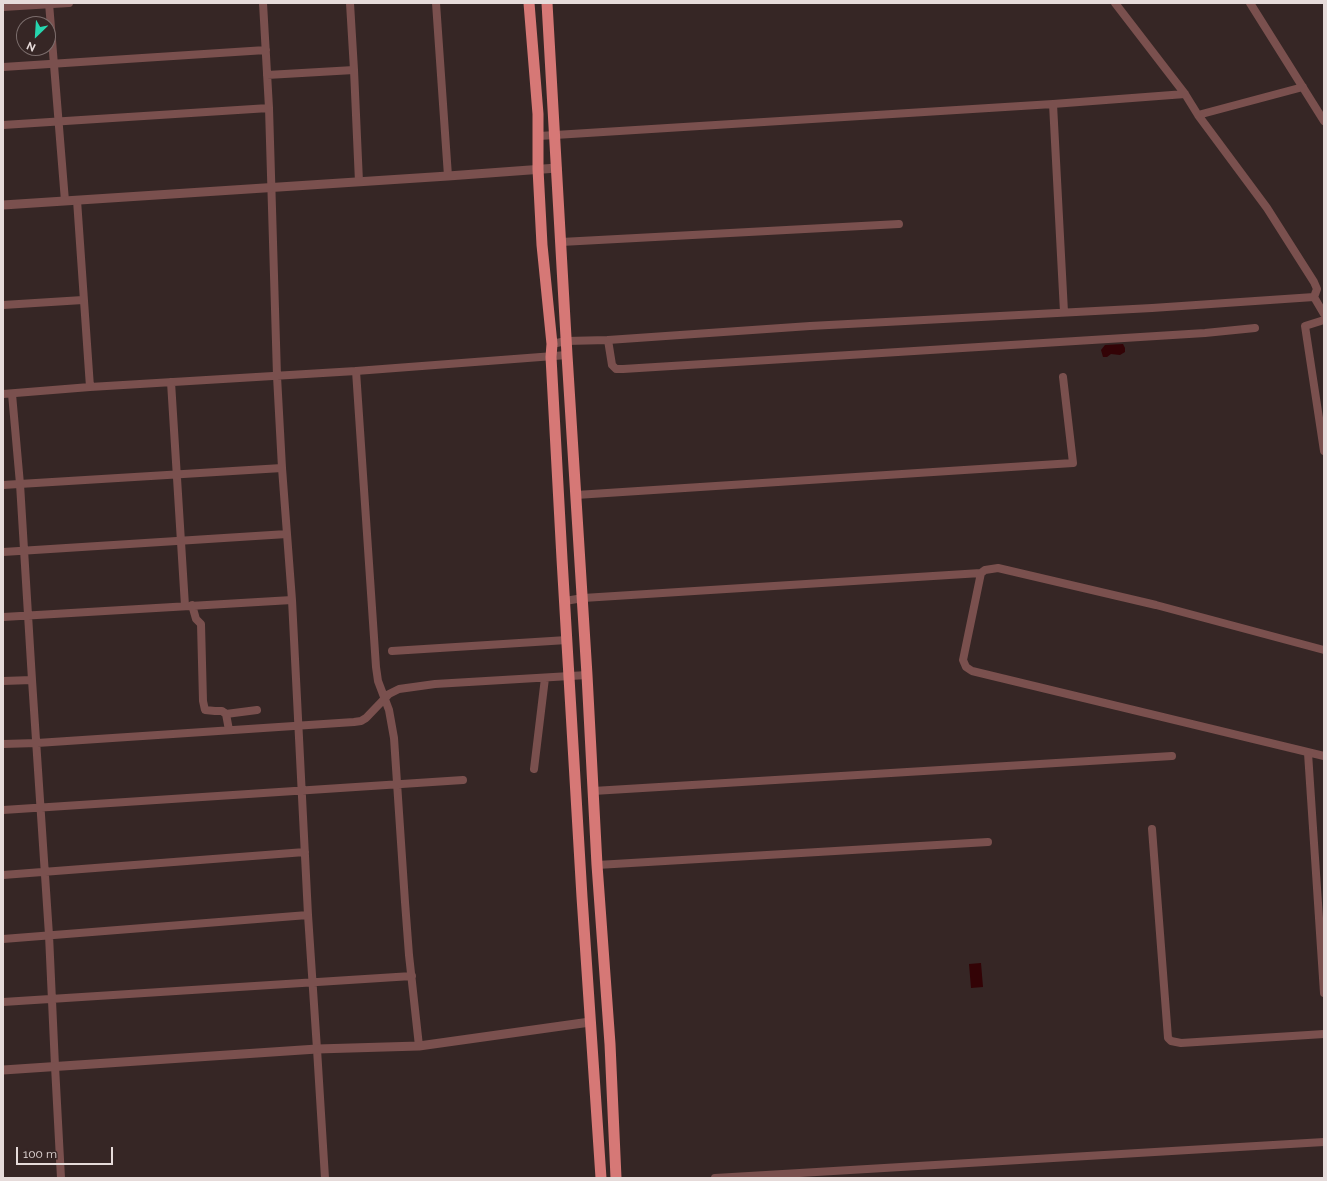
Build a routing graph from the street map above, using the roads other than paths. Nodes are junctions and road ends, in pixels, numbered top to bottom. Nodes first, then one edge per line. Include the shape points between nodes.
1 (68, 3) edge
2 (262, 3) edge
3 (350, 3) edge
4 (436, 3) edge
5 (529, 3) edge
6 (547, 3) edge
7 (1115, 3) edge
8 (1250, 3) edge
9 (49, 4) edge
10 (3, 7) edge
11 (266, 50) junction
12 (54, 64) junction
13 (3, 67) edge
14 (354, 70) junction
15 (267, 76) junction
16 (1303, 87) junction
17 (1185, 94) junction
18 (1053, 104) junction
19 (269, 108) junction
20 (1198, 115) junction
21 (58, 121) junction
22 (1324, 121) edge
23 (3, 125) edge
24 (554, 135) junction
25 (539, 136) junction
26 (557, 168) junction
27 (538, 169) junction
28 (448, 176) junction
29 (359, 182) junction
30 (272, 188) junction
31 (77, 200) junction
32 (65, 201) junction
33 (3, 205) edge
34 (899, 224) dead end
35 (561, 242) junction
36 (1314, 297) junction
37 (83, 300) junction
38 (3, 305) edge
39 (1064, 312) junction
40 (1324, 314) edge
41 (1324, 320) edge
42 (1255, 328) dead end
43 (608, 340) junction
44 (566, 342) junction
45 (552, 344) junction
46 (567, 355) junction
47 (551, 357) junction
48 (356, 371) junction
49 (278, 376) junction
50 (1063, 377) dead end
51 (171, 382) junction
52 (90, 387) junction
53 (3, 394) edge
54 (12, 394) junction
55 (1324, 450) edge
56 (282, 468) junction
57 (176, 474) junction
58 (20, 484) junction
59 (3, 485) edge
60 (576, 495) junction
61 (287, 534) junction
62 (180, 540) junction
63 (24, 550) junction
64 (3, 552) edge
65 (981, 574) junction
66 (583, 598) junction
67 (292, 600) junction
68 (565, 601) junction
69 (189, 606) junction
70 (28, 616) junction
71 (3, 617) edge
72 (567, 640) junction
73 (1324, 650) edge
74 (392, 651) dead end
75 (587, 675) junction
76 (570, 677) junction
77 (545, 678) junction
78 (32, 680) junction
79 (3, 681) edge
80 (385, 698) junction
81 (257, 710) dead end
82 (226, 714) junction
83 (299, 726) junction
84 (229, 730) junction
85 (37, 743) junction
86 (3, 744) edge
87 (1308, 753) junction
88 (1172, 756) dead end
89 (1324, 756) edge
90 (534, 769) dead end
91 (463, 780) dead end
92 (398, 784) junction
93 (302, 791) junction
94 (593, 791) junction
95 (40, 807) junction
96 (3, 810) edge
97 (1152, 829) dead end
98 (988, 842) dead end
99 (305, 852) junction
100 (597, 865) junction
101 (45, 872) junction
102 (3, 874) edge
103 (308, 915) junction
104 (50, 936) junction
105 (3, 939) edge
106 (1323, 972) edge
107 (412, 976) junction
108 (313, 983) junction
109 (1324, 993) edge
110 (52, 998) junction
111 (3, 1002) edge
112 (590, 1022) junction
113 (1324, 1034) edge
114 (419, 1046) junction
115 (317, 1049) junction
116 (54, 1066) junction
117 (3, 1070) edge
118 (1324, 1142) edge
119 (61, 1178) edge
120 (325, 1178) edge
121 (601, 1178) edge
122 (616, 1178) edge
123 (715, 1178) edge

1 - 9 street
2 - 11 street
3 - 14 street
4 - 28 street
5 - 25 highway
6 - 24 highway
7 - 17 street
8 - 16 street
9 - 10 street
9 - 12 street
11 - 12 street
11 - 15 street
12 - 13 street
12 - 21 street
14 - 15 street
14 - 29 street
15 - 19 street
16 - 20 street
16 - 22 street
17 - 18 street
17 - 20 street
18 - 24 street
18 - 39 street
19 - 21 street
19 - 30 street
20 - 36 street via 1271,214 1314,282 1317,289
21 - 23 street
21 - 32 street
24 - 25 street
24 - 26 highway
25 - 27 highway
26 - 27 street
26 - 35 highway
27 - 28 street
27 - 45 highway via 542,245
28 - 29 street
29 - 30 street
30 - 31 street
30 - 49 street
31 - 32 street
31 - 37 street
32 - 33 street
34 - 35 street
35 - 44 highway
36 - 39 street
36 - 40 street
37 - 38 street
37 - 52 street
39 - 43 street
41 - 55 street via 1305,326
42 - 43 street via 1205,334 623,369 616,369 612,365
43 - 44 street
44 - 45 street
44 - 46 highway
45 - 47 highway
46 - 47 street
46 - 60 highway
47 - 48 street
47 - 68 highway
48 - 49 street
48 - 80 street via 376,667
49 - 51 street
49 - 56 street
50 - 60 street via 1073,463
51 - 52 street
51 - 57 street
52 - 54 street
53 - 54 street
54 - 58 street
56 - 57 street
56 - 61 street
57 - 58 street
57 - 62 street
58 - 59 street
58 - 63 street
60 - 66 highway
61 - 62 street
61 - 67 street
62 - 63 street
62 - 69 street
63 - 64 street
63 - 70 street
65 - 66 street
65 - 73 street via 989,568 998,568 1156,605
65 - 87 street via 963,660 966,667 972,671
66 - 68 street
66 - 75 highway
67 - 69 street
67 - 83 street
68 - 72 highway
69 - 70 street
69 - 82 street via 201,624 205,710 222,711
70 - 71 street
70 - 78 street
72 - 74 street
72 - 76 highway
75 - 76 street
75 - 94 highway
76 - 77 street
76 - 112 highway
77 - 80 street via 435,684 399,690
77 - 90 street
78 - 79 street
78 - 85 street
80 - 83 street via 361,721
80 - 92 street via 393,731
81 - 82 street
82 - 84 street
83 - 84 street
83 - 93 street
84 - 85 street
85 - 86 street
85 - 95 street
87 - 89 street
87 - 106 street
88 - 94 street
91 - 92 street
92 - 93 street
92 - 107 street via 400,847
93 - 95 street
93 - 99 street
94 - 100 highway
95 - 96 street
95 - 101 street
97 - 113 street via 1168,1038 1181,1043
98 - 100 street
99 - 101 street
99 - 103 street
100 - 122 highway via 610,1044
101 - 102 street
101 - 104 street
103 - 104 street
103 - 108 street
104 - 105 street
104 - 110 street
106 - 109 street
107 - 108 street
107 - 114 street
108 - 110 street
108 - 115 street
110 - 111 street
110 - 116 street
112 - 114 street
112 - 121 highway
114 - 115 street
115 - 116 street
115 - 120 street
116 - 117 street
116 - 119 street
118 - 123 street

